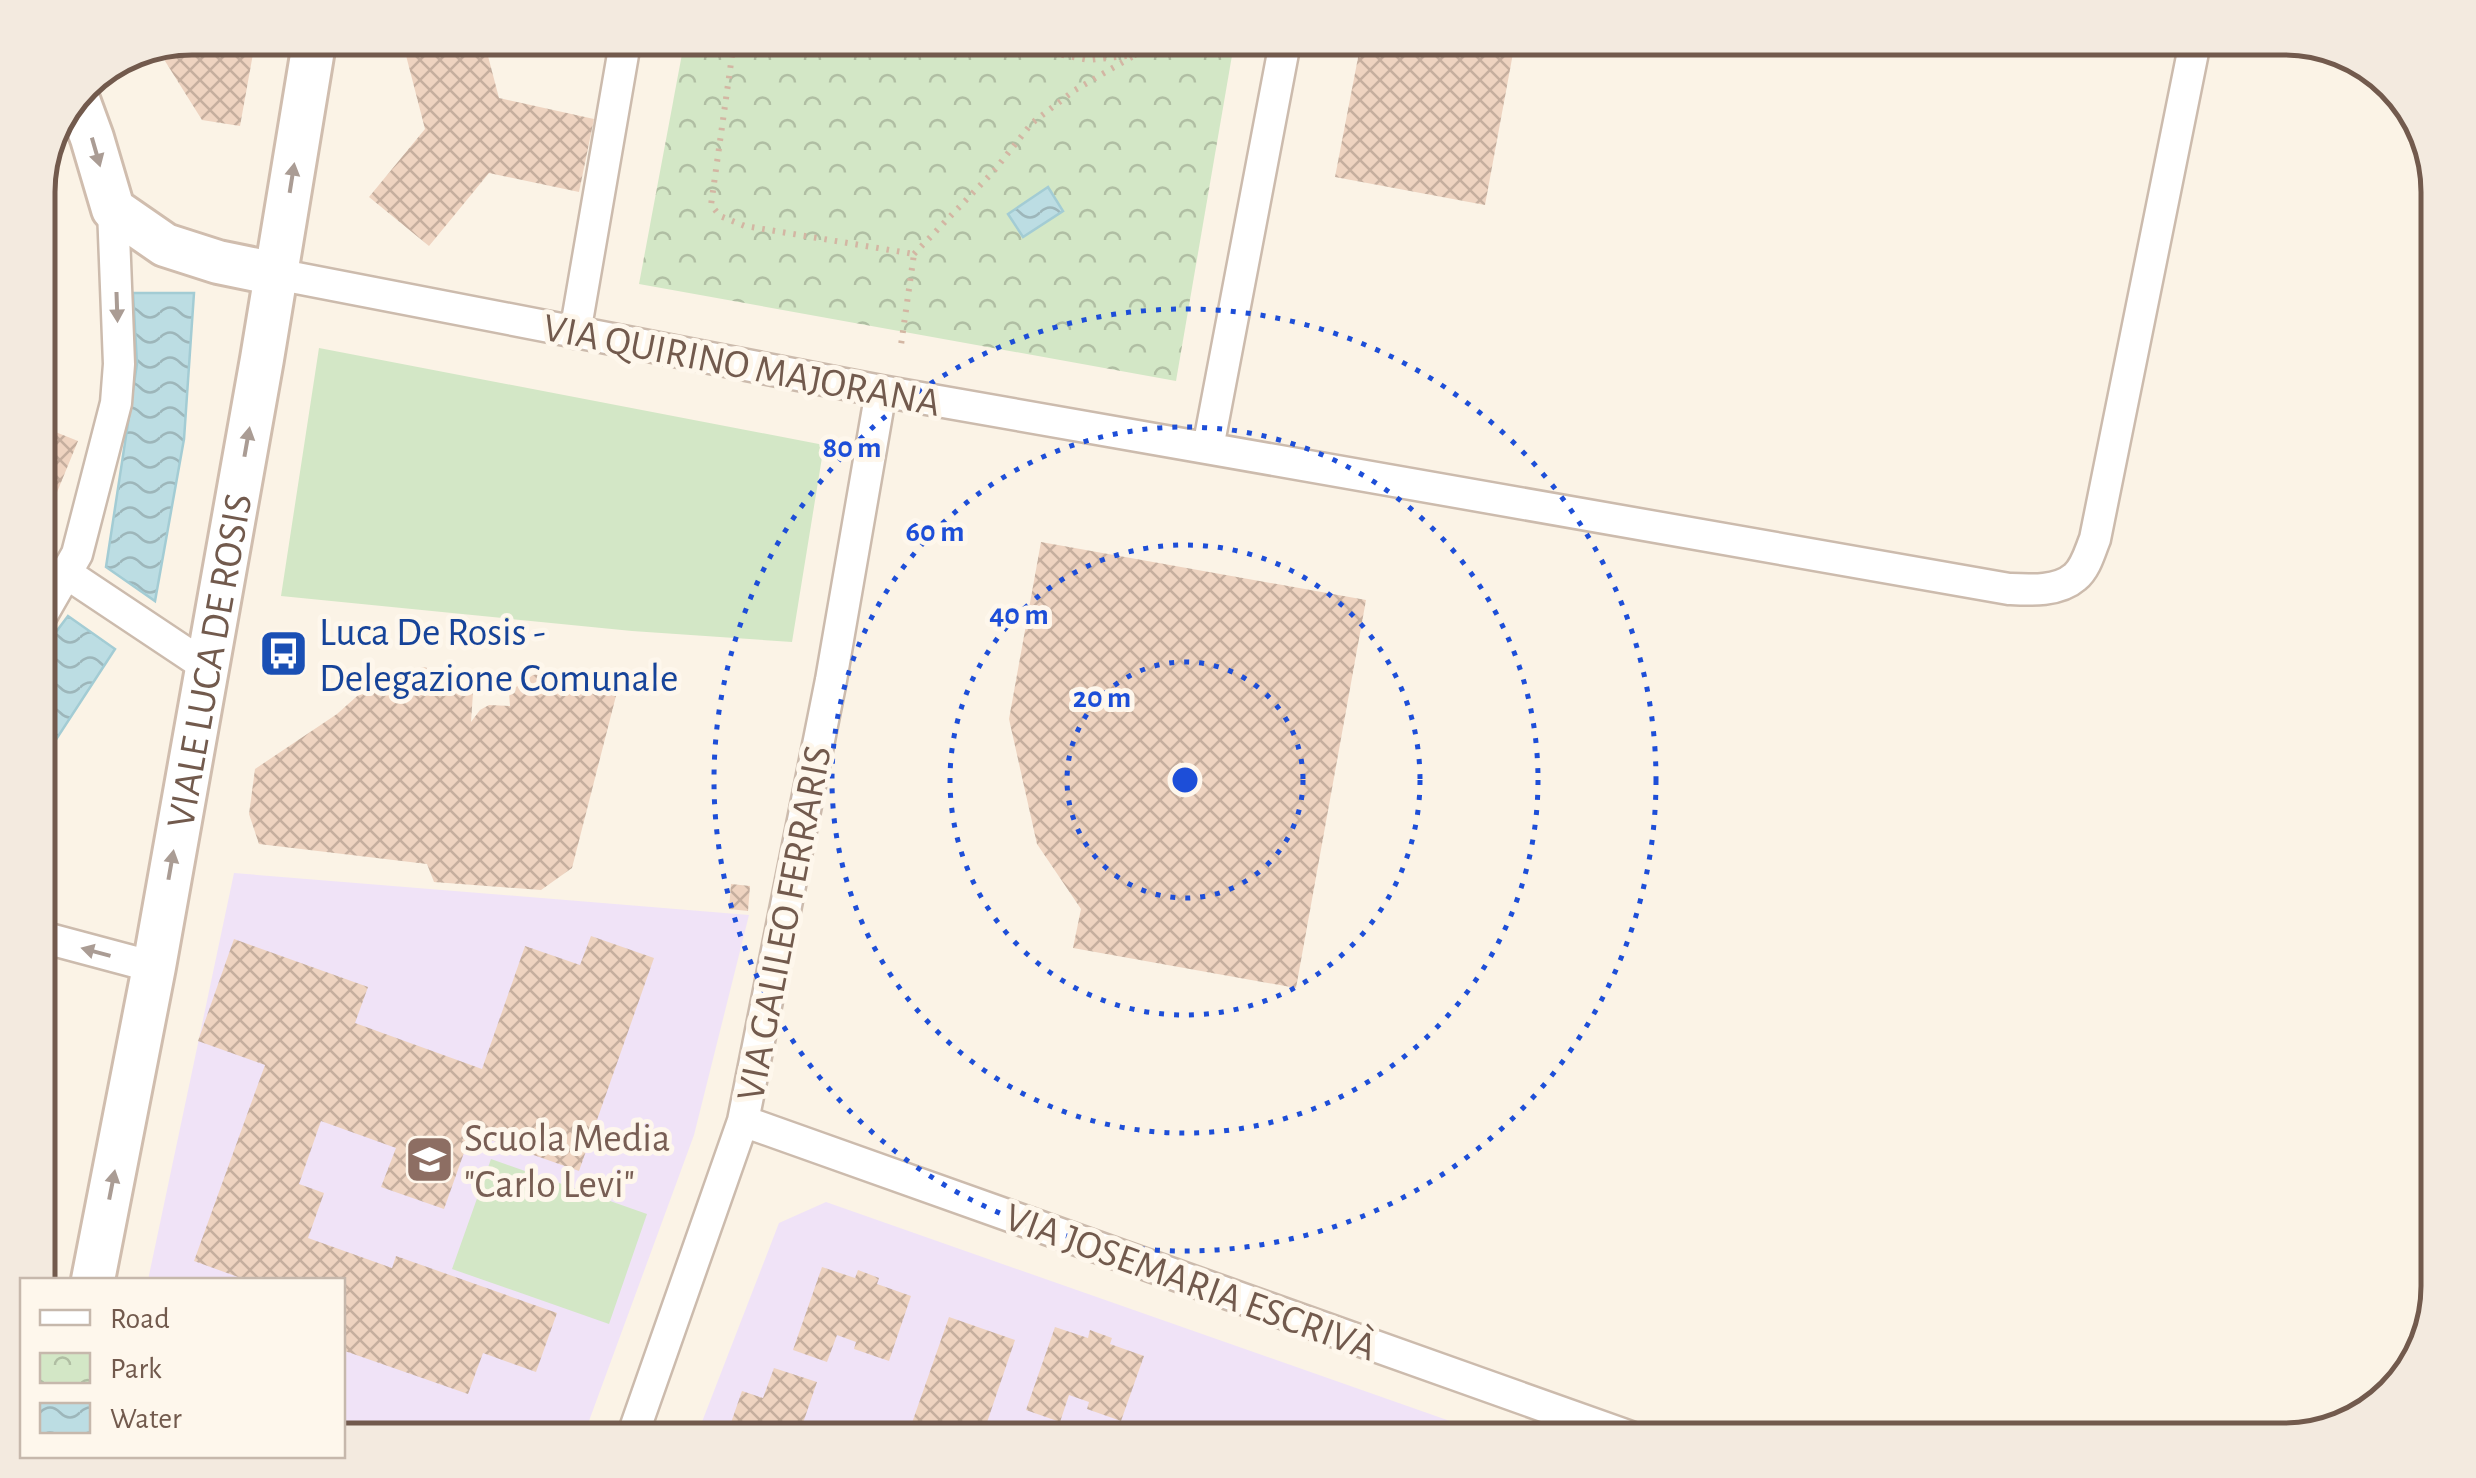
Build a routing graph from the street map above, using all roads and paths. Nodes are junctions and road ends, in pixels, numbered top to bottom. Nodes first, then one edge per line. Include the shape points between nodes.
1 (312, 55) edge
2 (623, 55) edge
3 (733, 55) edge
4 (1062, 55) edge
5 (1126, 55) edge
6 (1132, 55) edge
7 (1283, 55) edge
8 (2193, 55) edge
9 (82, 111) edge
10 (112, 209) junction
11 (914, 254) junction
12 (276, 274) junction
13 (574, 333) junction
14 (901, 344) dead end
15 (881, 391) junction
16 (1208, 448) junction
17 (66, 573) junction
18 (55, 592) edge
19 (206, 667) junction
20 (55, 940) edge
21 (154, 966) junction
22 (743, 1121) junction
23 (93, 1278) edge
24 (637, 1423) edge
25 (1591, 1423) edge

12 -> 1 main road, VIALE LUCA DE ROSIS
2 - 13 street
3 - 11 path via 711,206 720,216
4 - 5 path
6 - 11 path via 1032,123
7 - 16 street
8 - 16 street, VIA QUIRINO MAJORANA via 2101,520 2086,562 2075,578 2056,586 2008,589
9 -> 10 main road
10 - 12 main road via 165,245
10 -> 17 street via 116,403 77,554
11 - 14 path
12 - 13 street, VIA QUIRINO MAJORANA
19 -> 12 main road, VIALE LUCA DE ROSIS
13 - 15 street, VIA QUIRINO MAJORANA
15 - 16 street, VIA QUIRINO MAJORANA
15 - 22 street, VIA GALILEO FERRARIS
17 - 18 street
17 - 19 street
21 -> 19 main road, VIALE LUCA DE ROSIS
21 -> 20 street
23 -> 21 main road, VIALE LUCA DE ROSIS
22 - 24 street, VIA GALILEO FERRARIS
22 - 25 street, VIA JOSEMARIA ESCRIVÀ

